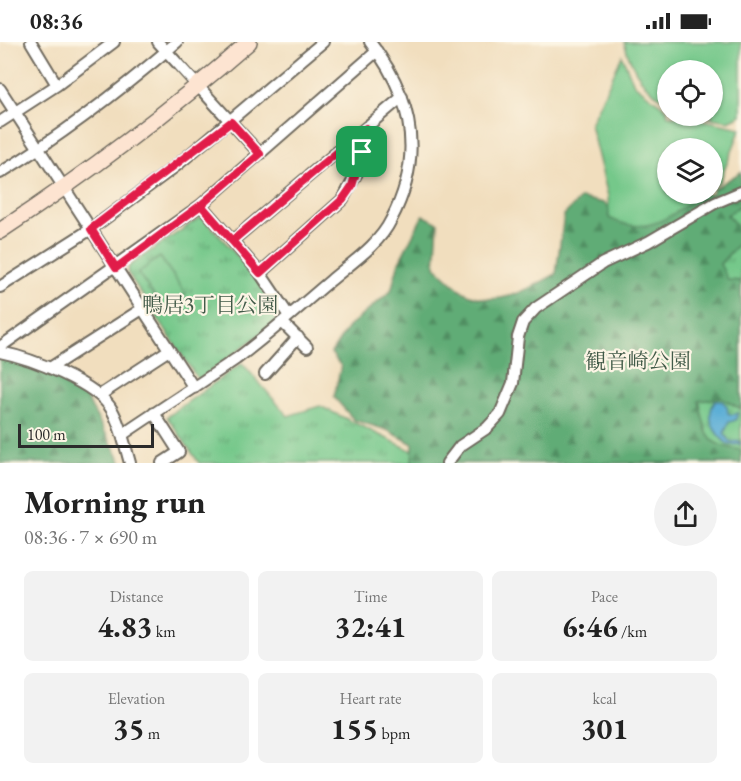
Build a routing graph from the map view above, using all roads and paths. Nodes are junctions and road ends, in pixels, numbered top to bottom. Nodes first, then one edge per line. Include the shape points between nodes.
1 (31, 42) edge
2 (114, 42) edge
3 (158, 42) edge
4 (177, 42) edge
5 (249, 42) edge
6 (323, 42) edge
7 (101, 46) edge
8 (374, 46) edge
9 (166, 51) junction
10 (57, 85) junction
11 (199, 86) junction
12 (0, 89) edge
13 (402, 97) junction
14 (14, 113) junction
15 (0, 122) edge
16 (231, 122) junction
17 (366, 128) junction
18 (38, 151) junction
19 (260, 154) junction
20 (0, 173) edge
21 (64, 189) junction
22 (741, 192) edge
23 (201, 205) junction
24 (91, 229) junction
25 (0, 231) edge
26 (232, 241) junction
27 (116, 268) junction
28 (260, 273) junction
29 (0, 287) edge
30 (142, 309) junction
31 (286, 319) junction
32 (298, 337) junction
33 (0, 347) edge
34 (308, 347) dead end
35 (169, 350) junction
36 (0, 352) edge
37 (50, 368) junction
38 (265, 374) dead end
39 (194, 388) junction
40 (100, 395) junction
41 (154, 413) junction
42 (122, 435) junction
43 (130, 463) edge
44 (162, 463) edge
45 (447, 463) edge

1 - 10 street
2 - 7 street
3 - 9 street
4 - 9 street
5 - 11 street
6 - 16 street
7 - 10 street
8 - 13 street via 390,67
8 - 19 street
9 - 11 street
9 - 18 street
10 - 14 street
11 - 16 street
11 - 21 street
12 - 14 street
13 - 17 street
13 - 31 street via 411,144 409,171 391,222 366,250
14 - 15 street
14 - 18 street
16 - 19 street
16 - 24 street
17 - 26 street
17 - 28 street via 357,173 343,199
18 - 20 street
18 - 21 street
19 - 23 street
21 - 24 street
21 - 25 street
22 - 45 street via 603,263 536,308 523,322 513,383 500,414 460,446
23 - 26 street
23 - 27 street
24 - 27 street
24 - 29 street
26 - 28 street
27 - 30 street
27 - 33 street
28 - 31 street
30 - 35 street
30 - 37 street
31 - 32 street
31 - 39 street
32 - 34 street
32 - 38 street
35 - 39 street
35 - 40 street
36 - 37 street via 27,357
37 - 40 street
39 - 41 street
40 - 42 street via 112,410
41 - 42 street
41 - 44 street via 180,452
42 - 43 street

